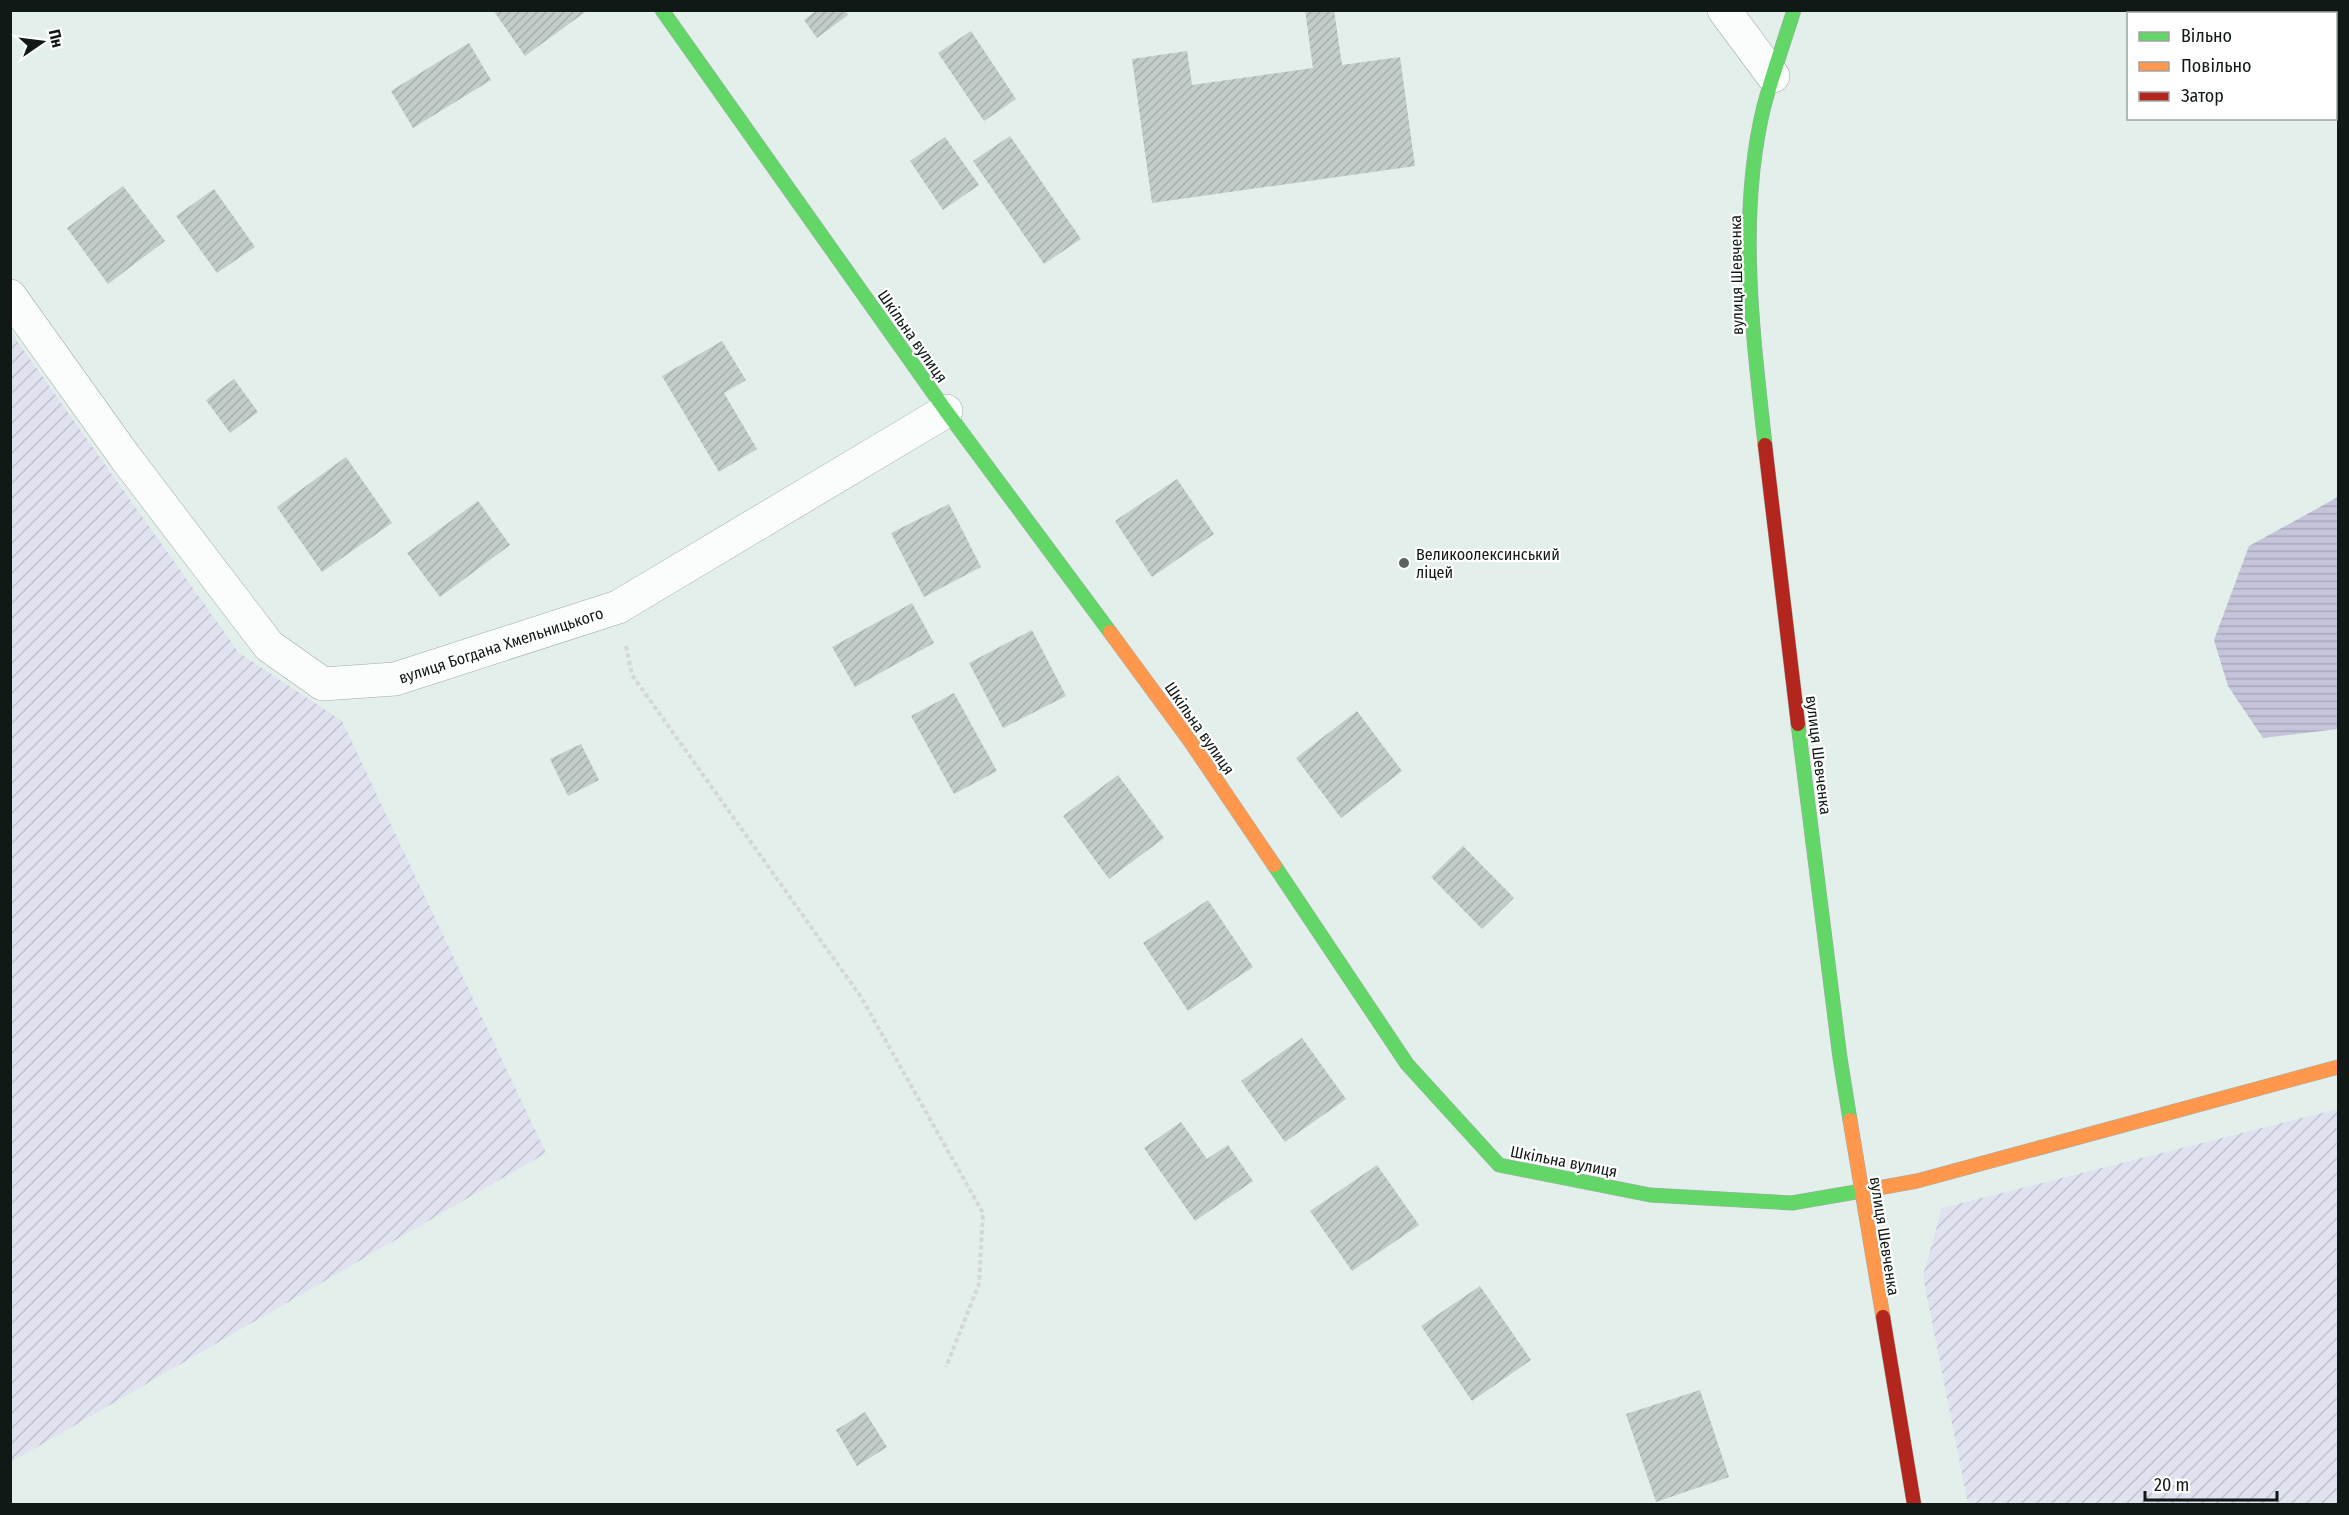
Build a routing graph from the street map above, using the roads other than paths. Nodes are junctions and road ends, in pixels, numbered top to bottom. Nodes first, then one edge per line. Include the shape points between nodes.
1 (662, 10) edge
2 (1724, 10) edge
3 (1794, 10) edge
4 (1773, 76) junction
5 (10, 296) edge
6 (946, 411) junction
7 (2338, 1067) edge
8 (1861, 1192) junction
9 (1914, 1504) edge

1 - 6 street, Шкільна вулиця
2 - 4 street
3 - 4 street, вулиця Шевченка
4 - 8 street, вулиця Шевченка via 1764,107 1751,195 1751,321 1840,1058
5 - 6 street, вулиця Богдана Хмельницького via 125,457 269,646 323,684 395,679 618,607
6 - 8 street, Шкільна вулиця via 1190,741 1407,1064 1499,1165 1650,1195 1792,1203
7 - 8 street, Шкільна вулиця via 1917,1181
8 - 9 street, вулиця Шевченка

